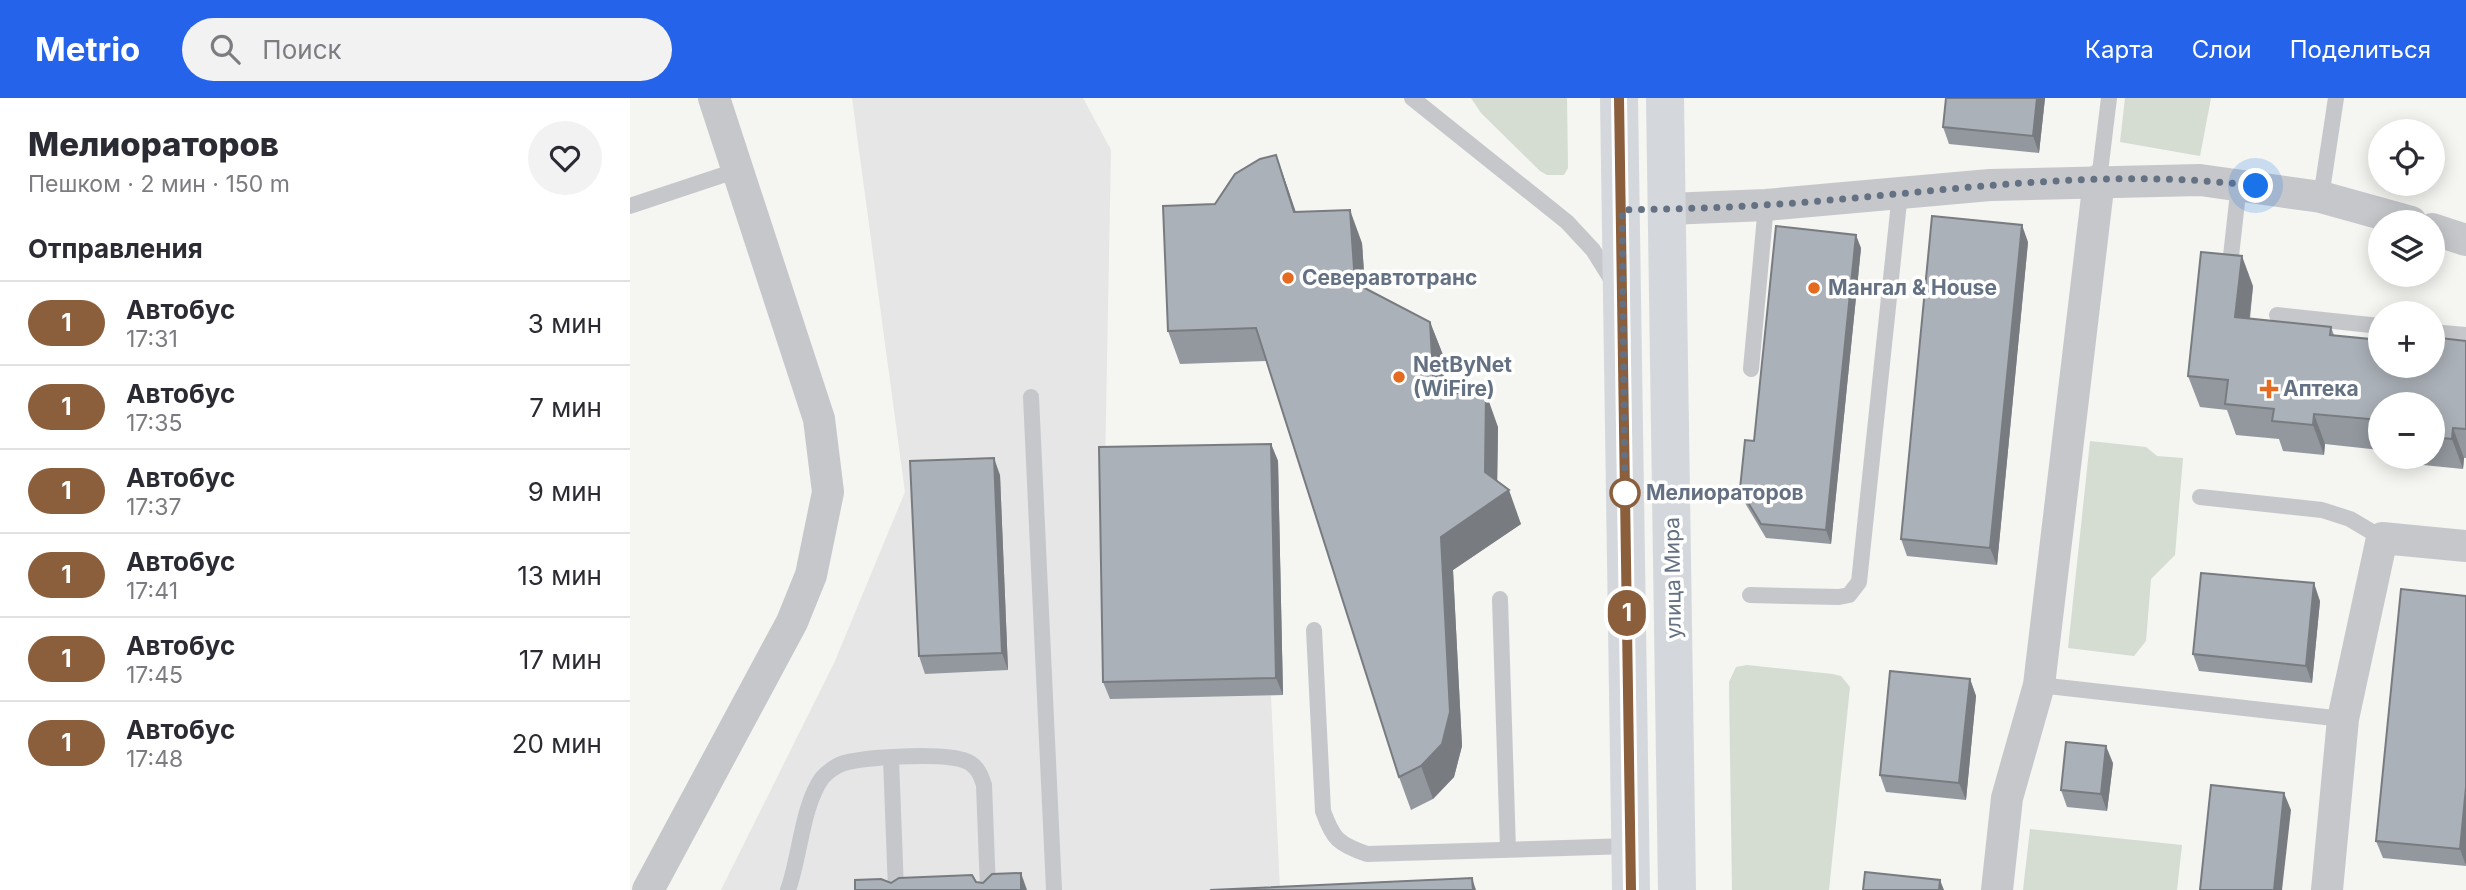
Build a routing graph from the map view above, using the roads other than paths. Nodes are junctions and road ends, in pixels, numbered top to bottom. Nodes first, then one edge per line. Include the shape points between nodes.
1 (714, 98) edge
2 (1412, 98) edge
3 (1619, 98) edge
4 (1665, 98) edge
5 (2109, 98) edge
6 (2336, 98) edge
7 (737, 170) junction
8 (2099, 180) junction
9 (2239, 184) junction
10 (1900, 193) junction
11 (2321, 197) junction
12 (1766, 205) junction
13 (630, 206) edge
14 (1668, 209) junction
15 (1622, 210) junction
16 (2368, 210) edge
17 (2445, 233) edge
18 (2466, 240) edge
19 (2229, 274) edge
20 (1623, 301) junction
21 (2277, 315) dead end
22 (2368, 325) edge
23 (2445, 333) edge
24 (2466, 335) edge
25 (1751, 369) dead end
26 (1031, 397) dead end
27 (2200, 497) dead end
28 (2382, 538) junction
29 (2466, 546) edge
30 (1750, 595) dead end
31 (1500, 599) dead end
32 (1314, 630) dead end
33 (2039, 685) junction
34 (2343, 719) junction
35 (891, 759) junction
36 (1630, 846) junction
37 (1508, 849) junction
38 (648, 890) edge
39 (788, 890) edge
40 (896, 890) edge
41 (988, 890) edge
42 (1054, 890) edge
43 (1631, 890) edge
44 (1677, 890) edge
45 (1997, 890) edge
46 (2327, 890) edge

1 - 7 street
2 - 20 lane via 1567,222 1593,250
3 - 15 main road
4 - 14 main road, улица Мира
5 - 8 lane
6 - 11 lane
7 - 13 lane
7 - 38 street via 819,419 828,492 811,575 792,622
8 - 9 street
8 - 10 street
8 - 33 street
9 - 11 street
9 - 19 lane
10 - 12 street
10 - 30 lane via 1859,582 1849,595 1839,597
11 - 16 street
12 - 14 street
12 - 25 lane
14 - 15 main road
14 - 44 main road, улица Мира
15 - 20 main road
17 - 18 street
20 - 36 main road
21 - 22 lane
23 - 24 lane
26 - 42 lane
27 - 28 lane via 2322,510 2350,519
28 - 29 street
28 - 34 street
31 - 37 lane
32 - 37 lane via 1323,811 1332,835 1367,854
33 - 34 lane
33 - 45 street via 2007,798
34 - 46 street
35 - 39 lane via 840,764 824,775 815,791
35 - 40 lane
35 - 41 lane via 952,756 979,770 984,785
36 - 37 lane
36 - 43 main road

